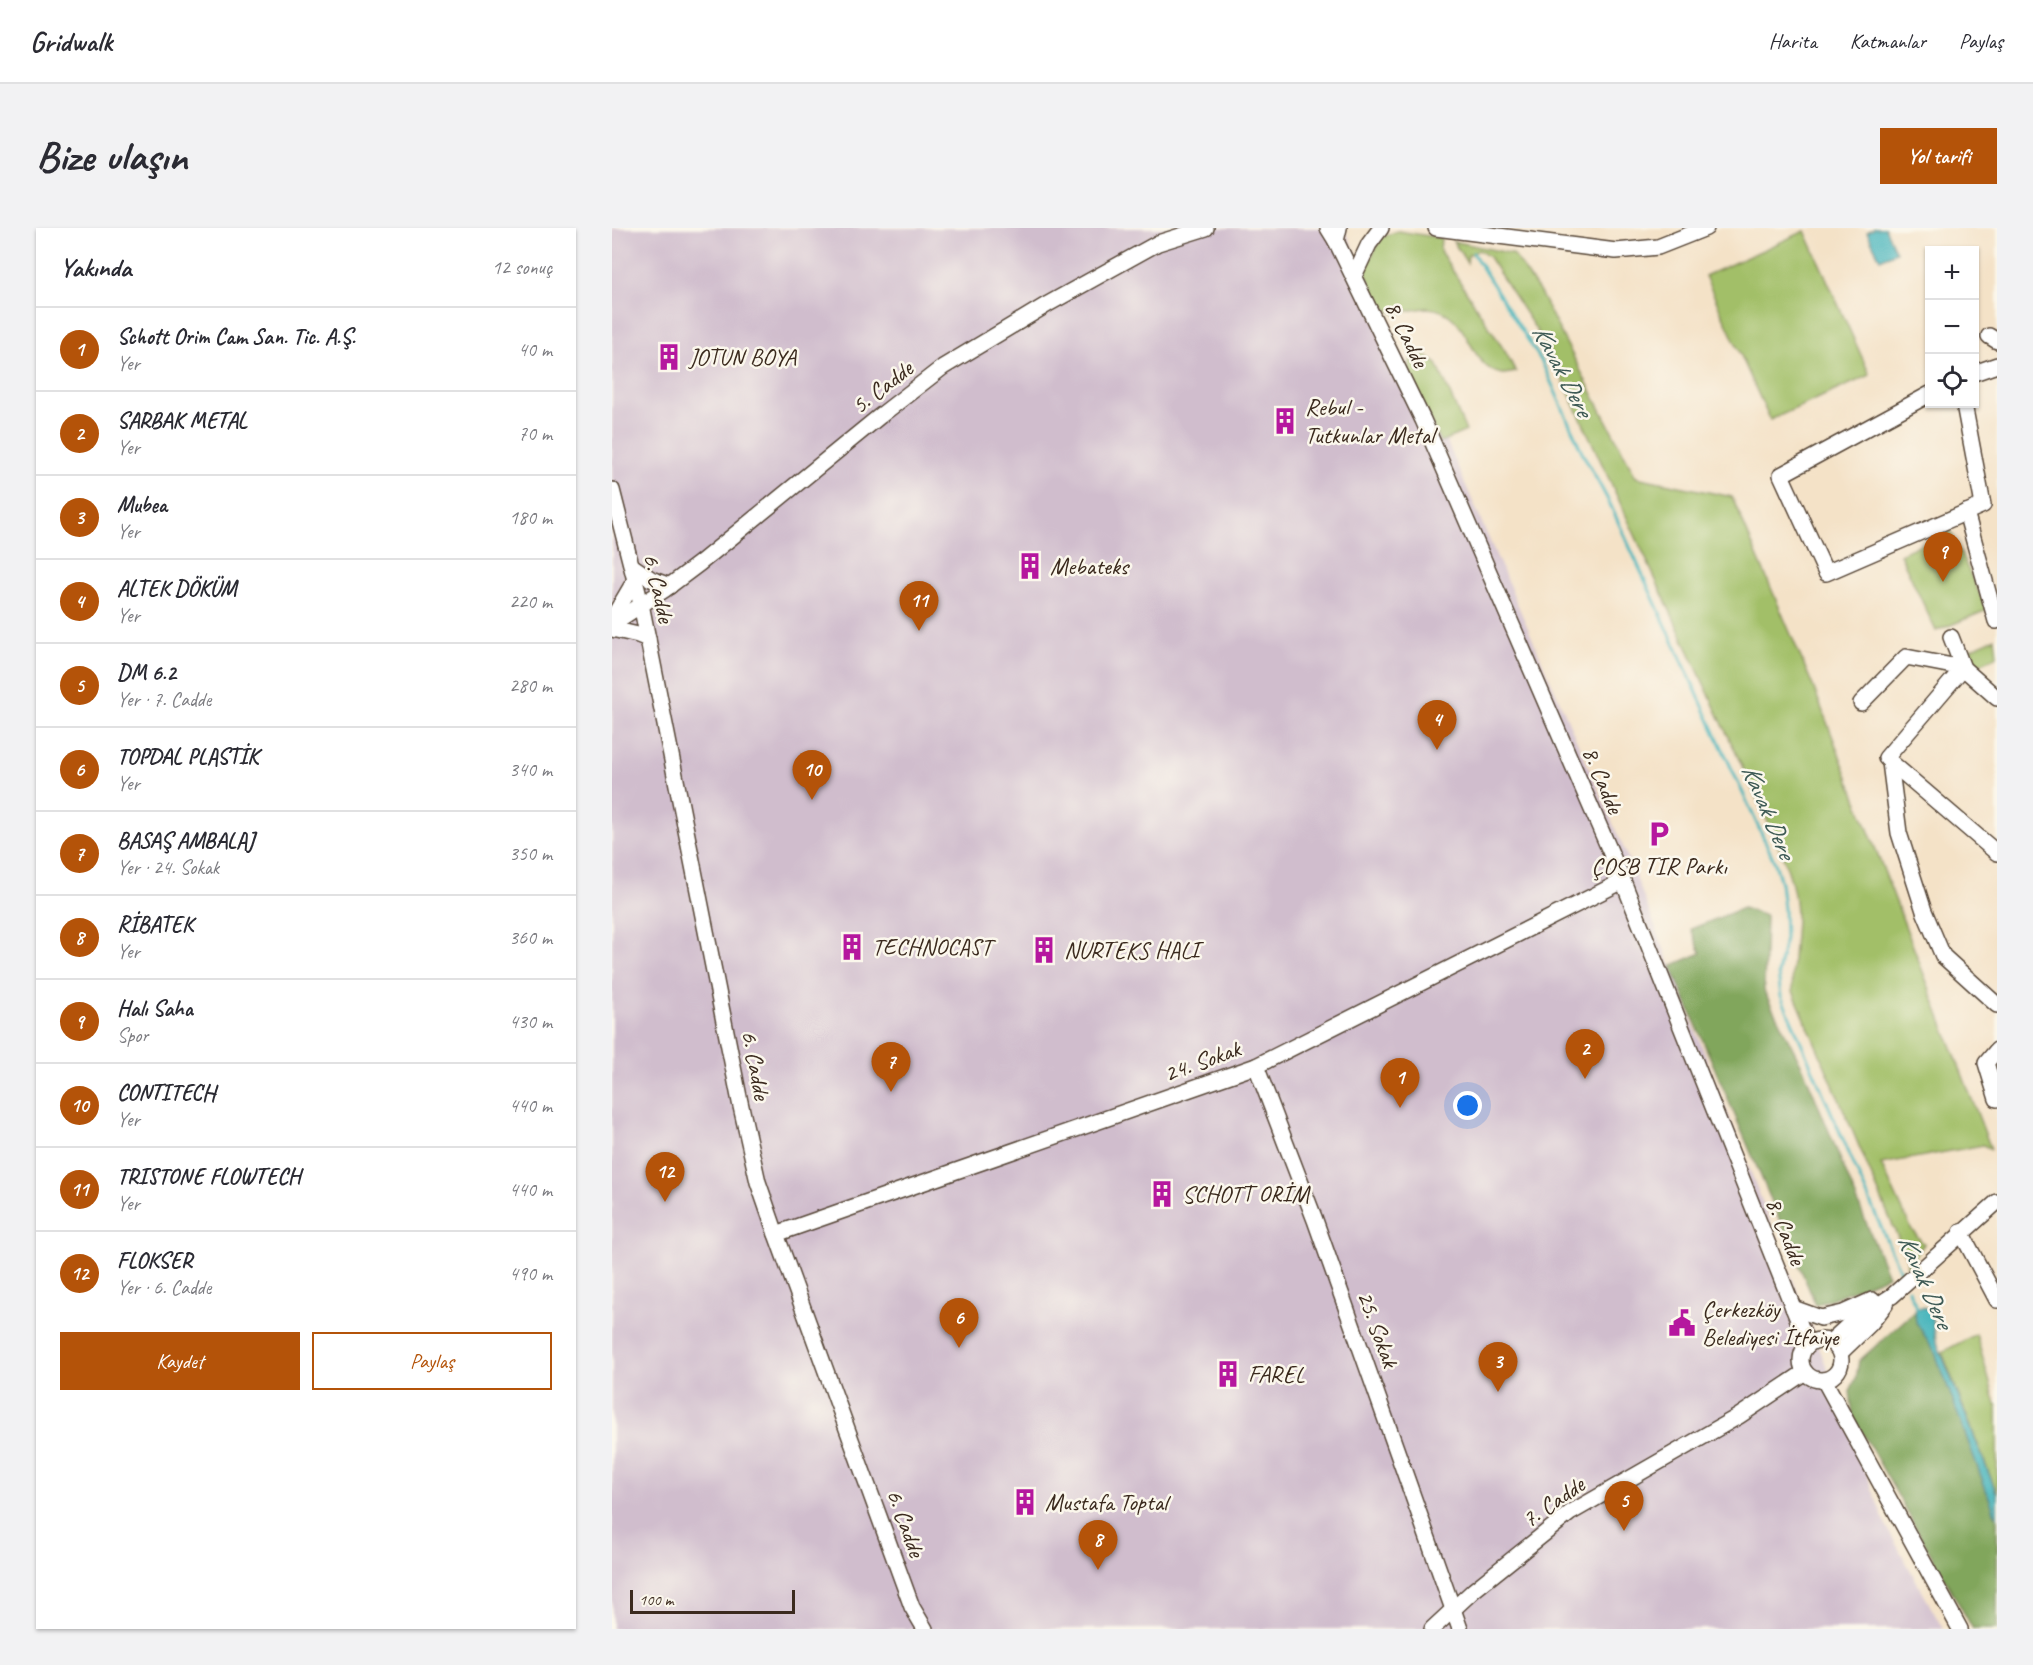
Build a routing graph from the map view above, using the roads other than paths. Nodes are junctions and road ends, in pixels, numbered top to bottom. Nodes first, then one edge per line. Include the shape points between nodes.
1 (1206, 228) edge
2 (1381, 228) edge
3 (1436, 228) edge
4 (1706, 228) edge
5 (1335, 232) edge
6 (1354, 276) junction
7 (1997, 365) edge
8 (1979, 371) edge
9 (1925, 396) edge
10 (1965, 408) edge
11 (612, 490) edge
12 (1966, 512) junction
13 (634, 573) junction
14 (670, 586) junction
15 (642, 604) junction
16 (612, 619) edge
17 (1997, 620) edge
18 (612, 624) edge
19 (612, 629) edge
20 (1952, 637) dead end
21 (648, 639) junction
22 (1963, 668) junction
23 (1995, 691) edge
24 (1861, 703) dead end
25 (1890, 762) junction
26 (1997, 853) edge
27 (1623, 881) junction
28 (1997, 1005) edge
29 (1997, 1050) edge
30 (1256, 1066) junction
31 (1997, 1099) edge
32 (1996, 1203) edge
33 (1961, 1232) junction
34 (776, 1234) junction
35 (1892, 1296) junction
36 (1997, 1300) edge
37 (1793, 1308) junction
38 (1808, 1345) junction
39 (1835, 1347) junction
40 (1805, 1372) junction
41 (1824, 1380) junction
42 (1454, 1608) junction
43 (925, 1629) edge
44 (1432, 1629) edge
45 (1460, 1629) edge
46 (1960, 1629) edge

1 - 14 street, 5. Cadde via 1158,243 942,367
2 - 6 street
3 - 4 street via 1616,251 1658,247
5 - 6 street, 8. Cadde
6 - 27 street, 8. Cadde via 1423,420
7 - 8 street
9 - 12 street via 1781,475 1826,573
10 - 12 street via 1983,505
11 - 13 street, 6. Cadde
12 - 17 street
13 - 14 street
13 - 15 street, 6. Cadde
13 - 16 street
14 - 15 street, 5. Cadde
15 - 18 street, 5. Cadde
15 - 21 street, 6. Cadde
19 - 21 street
20 - 22 street
21 - 34 street, 6. Cadde via 740,1102 758,1182
22 - 23 street
22 - 24 street via 1906,657
22 - 25 street via 1886,759
25 - 26 street
25 - 28 street via 1899,833 1943,956
27 - 30 street, 24. Sokak
27 - 37 street, 8. Cadde
29 - 31 street via 1986,1063
30 - 34 street, 24. Sokak
30 - 42 street, 25. Sokak
32 - 33 street
33 - 35 street
33 - 36 street
34 - 43 street, 6. Cadde via 912,1607
35 - 37 street via 1875,1298 1821,1318
35 - 39 street via 1853,1321
37 - 38 street, 8. Cadde
38 - 39 street via 1820,1340
38 - 40 street via 1801,1360
39 - 41 street via 1839,1368 1834,1376
40 - 41 street
40 - 42 street, 7. Cadde via 1739,1416 1570,1513
41 - 46 street
42 - 44 street, 7. Cadde
42 - 45 street, 25. Sokak

